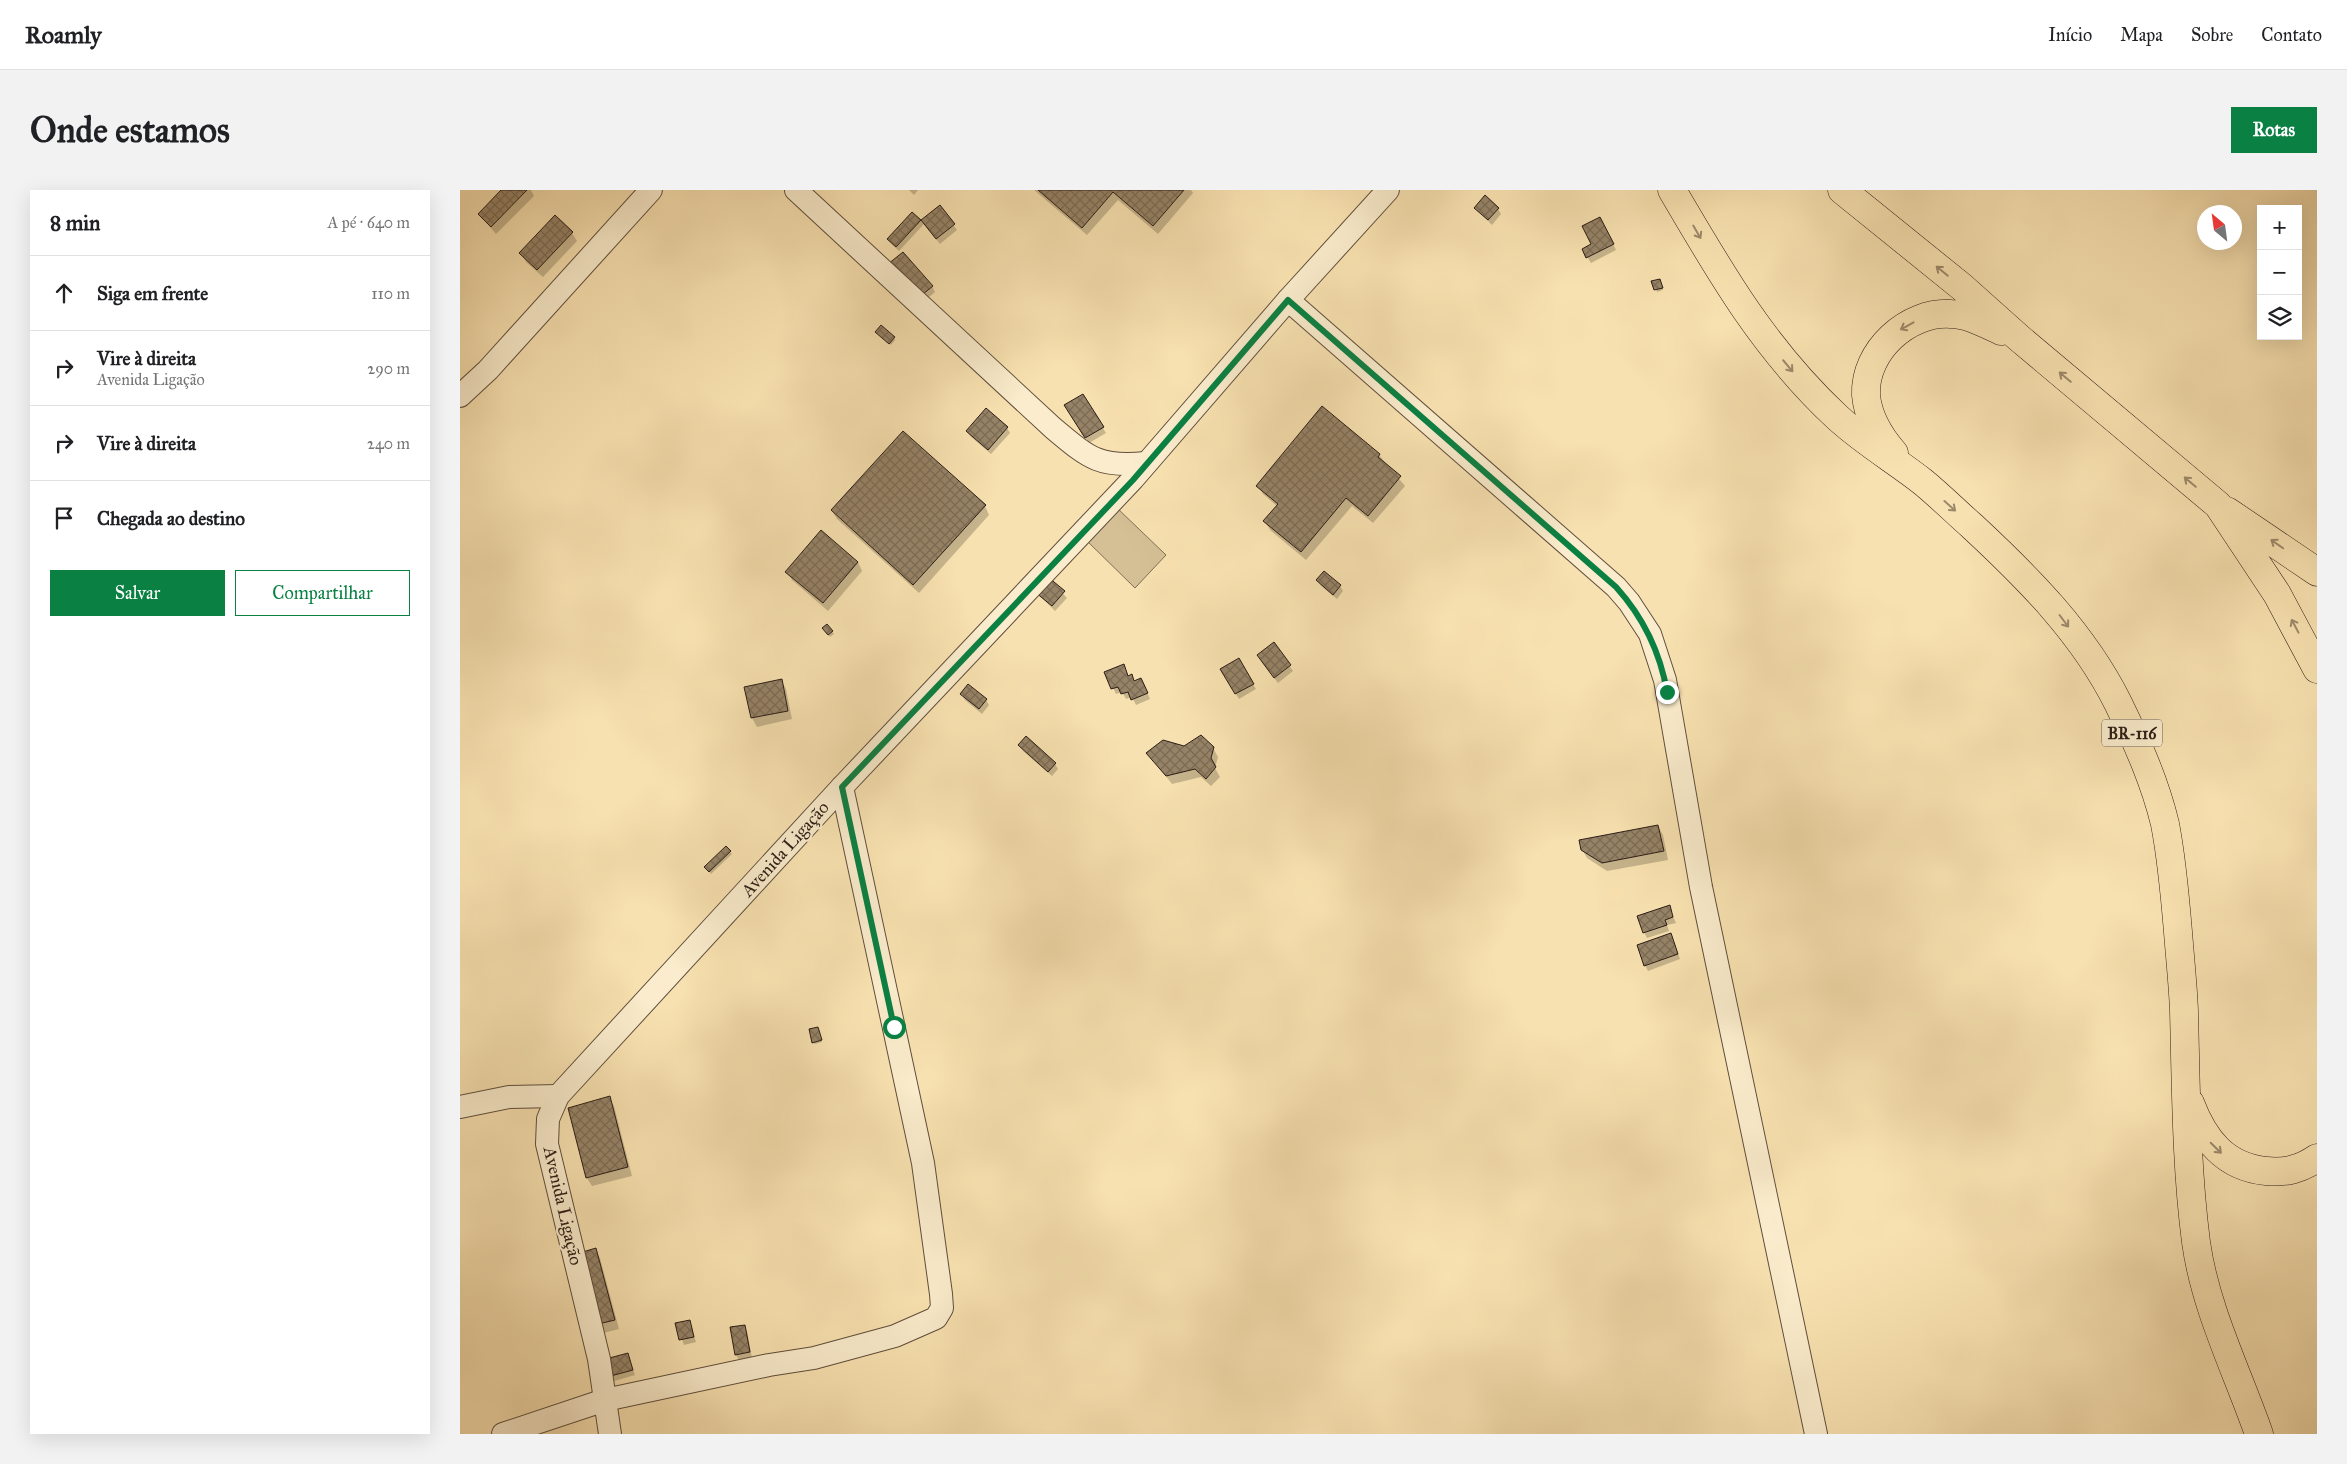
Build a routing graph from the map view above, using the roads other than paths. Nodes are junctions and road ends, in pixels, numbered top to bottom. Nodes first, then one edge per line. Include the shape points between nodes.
1 (651, 190) edge
2 (796, 190) edge
3 (1388, 190) edge
4 (1672, 190) edge
5 (1842, 190) edge
6 (1288, 300) junction
7 (2019, 338) junction
8 (460, 396) edge
9 (1146, 463) junction
10 (1922, 481) junction
11 (2218, 505) junction
12 (2317, 572) edge
13 (2317, 669) edge
14 (842, 787) junction
15 (2185, 1090) junction
16 (558, 1096) junction
17 (460, 1107) edge
18 (2317, 1158) edge
19 (605, 1400) junction
20 (503, 1434) edge
21 (610, 1434) edge
22 (1816, 1434) edge
23 (2259, 1434) edge

1 - 8 street via 488,370
2 - 9 street via 1086,456 1127,465
3 - 6 street, Avenida Ligação
4 -> 10 highway, BR-116 via 1730,288 1795,375 1840,420 1884,456
7 -> 5 highway
6 - 9 street, Avenida Ligação
6 - 22 street via 1596,569 1629,602 1650,634 1665,680 1701,887
7 -> 10 highway via 1951,314 1908,324 1883,347 1869,376 1866,394 1869,410 1876,429 1889,447
11 -> 7 highway
9 - 14 street, Avenida Ligação
10 -> 15 highway, BR-116 via 2008,559 2056,611 2110,688 2143,756 2164,820 2174,883 2184,1009
12 -> 11 highway
13 -> 11 highway via 2277,594
14 - 16 street, Avenida Ligação
14 - 19 street via 923,1163 941,1294 940,1314 930,1323 857,1348
15 -> 18 highway via 2204,1132 2230,1161 2251,1169 2283,1172
15 - 23 highway, BR-116 via 2186,1133 2199,1260 2210,1300
16 - 17 street via 509,1097
16 - 19 street, Avenida Ligação via 548,1119 547,1144 599,1359
19 - 20 street
19 - 21 street, Avenida Ligação

